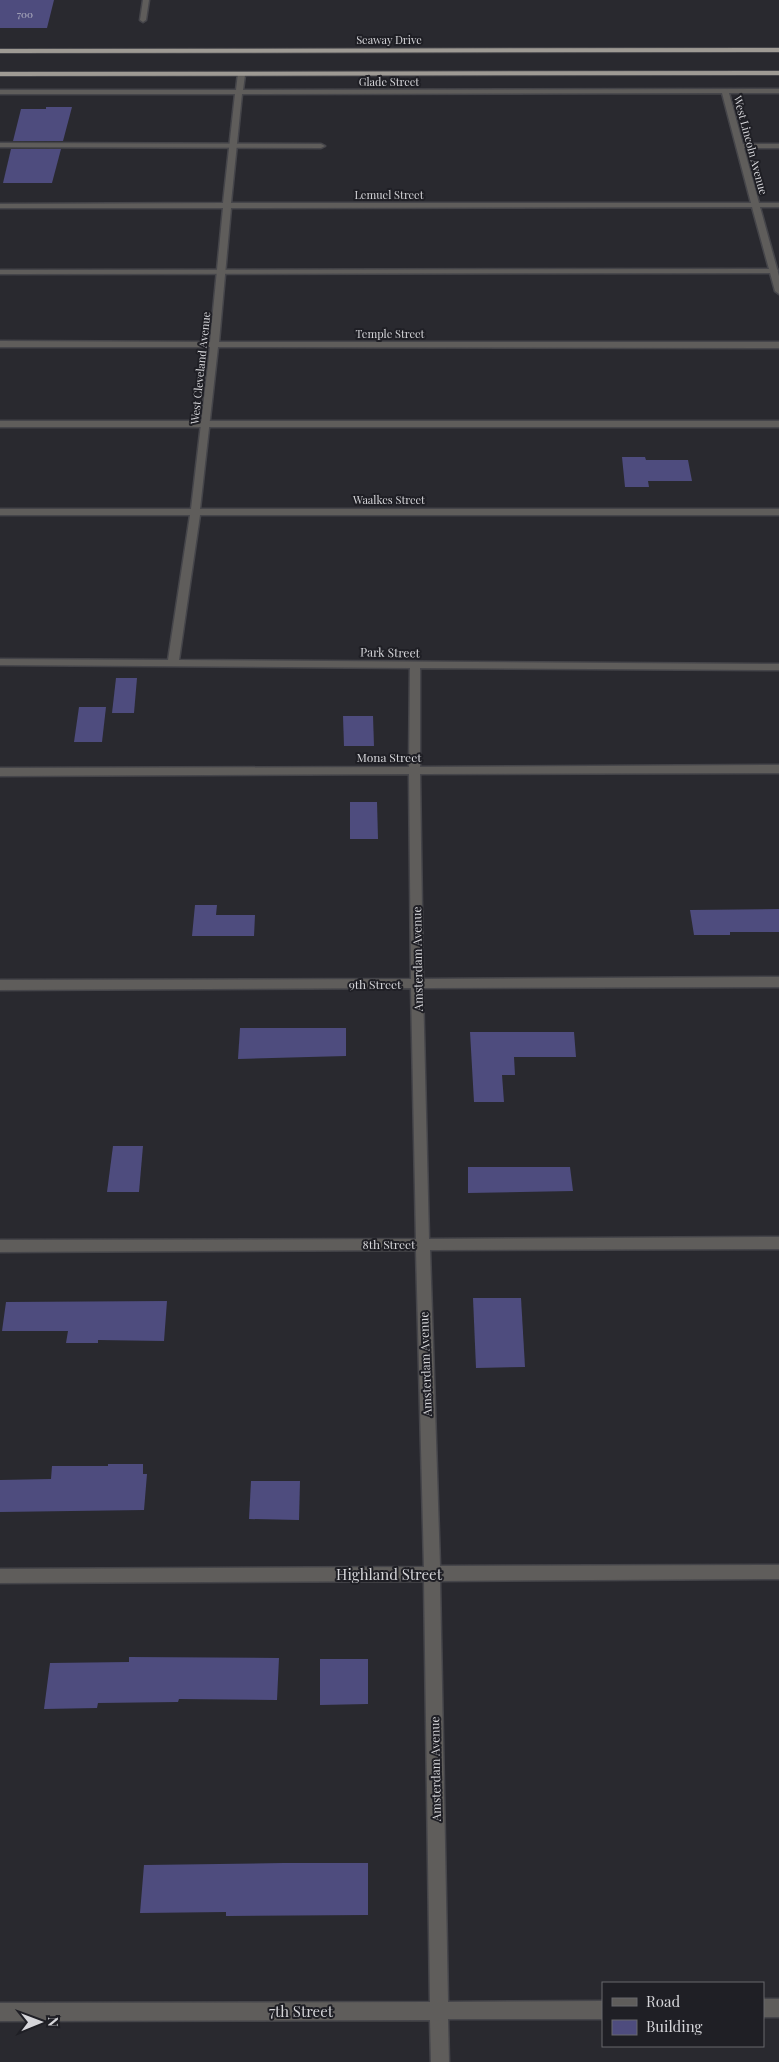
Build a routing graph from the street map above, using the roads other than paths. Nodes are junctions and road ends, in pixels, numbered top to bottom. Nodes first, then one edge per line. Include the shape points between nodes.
1 (146, 0) edge
2 (143, 20) dead end
3 (779, 50) edge
4 (0, 51) edge
5 (779, 73) edge
6 (0, 74) edge
7 (241, 74) junction
8 (725, 91) junction
9 (779, 91) edge
10 (0, 92) edge
11 (238, 93) junction
12 (0, 145) edge
13 (232, 146) junction
14 (321, 146) dead end
15 (741, 146) junction
16 (779, 146) edge
17 (756, 205) junction
18 (779, 205) edge
19 (0, 206) edge
20 (228, 206) junction
21 (774, 271) junction
22 (0, 272) edge
23 (221, 272) junction
24 (779, 291) edge
25 (0, 344) edge
26 (214, 344) junction
27 (779, 345) edge
28 (0, 424) edge
29 (779, 424) edge
30 (206, 425) junction
31 (0, 512) edge
32 (779, 512) edge
33 (195, 513) junction
34 (0, 662) edge
35 (173, 662) junction
36 (415, 665) junction
37 (779, 668) edge
38 (779, 769) edge
39 (414, 771) junction
40 (0, 772) edge
41 (779, 982) edge
42 (418, 984) junction
43 (0, 985) edge
44 (779, 1243) edge
45 (421, 1244) junction
46 (0, 1246) edge
47 (779, 1572) edge
48 (432, 1573) junction
49 (0, 1576) edge
50 (764, 2008) edge
51 (779, 2008) edge
52 (602, 2010) edge
53 (439, 2011) junction
54 (0, 2012) edge
55 (440, 2062) edge

1 - 2 street
3 - 4 highway, Seaway Drive
5 - 7 highway
6 - 7 highway
7 - 11 street, West Cleveland Avenue
8 - 9 street, Glade Street
8 - 11 street, Glade Street
8 - 15 street, West Lincoln Avenue
10 - 11 street, Glade Street
11 - 13 street, West Cleveland Avenue
12 - 13 street
13 - 14 street
13 - 20 street, West Cleveland Avenue
15 - 16 street
15 - 17 street, West Lincoln Avenue
17 - 18 street, Lemuel Street
17 - 20 street, Lemuel Street
17 - 21 street, West Lincoln Avenue
19 - 20 street, Lemuel Street
20 - 23 street, West Cleveland Avenue
21 - 23 street
21 - 24 street, West Lincoln Avenue
22 - 23 street
23 - 26 street, West Cleveland Avenue
25 - 26 street, Temple Street
26 - 27 street, Temple Street
26 - 30 street, West Cleveland Avenue
28 - 30 street
29 - 30 street
30 - 33 street, West Cleveland Avenue
31 - 33 street, Waalkes Street
32 - 33 street, Waalkes Street
33 - 35 street, West Cleveland Avenue
34 - 35 street, Park Street
35 - 36 street, Park Street
36 - 37 street, Park Street
36 - 39 street, Amsterdam Avenue
38 - 39 street, Mona Street
39 - 40 street, Mona Street
39 - 42 street, Amsterdam Avenue
41 - 42 street, 9th Street
42 - 43 street, 9th Street
42 - 45 street, Amsterdam Avenue
44 - 45 street, 8th Street
45 - 46 street, 8th Street
45 - 48 street, Amsterdam Avenue
47 - 48 street, Highland Street
48 - 49 street, Highland Street
48 - 53 street, Amsterdam Avenue
50 - 51 street
52 - 53 street, 7th Street
53 - 54 street, 7th Street
53 - 55 street, Amsterdam Avenue

